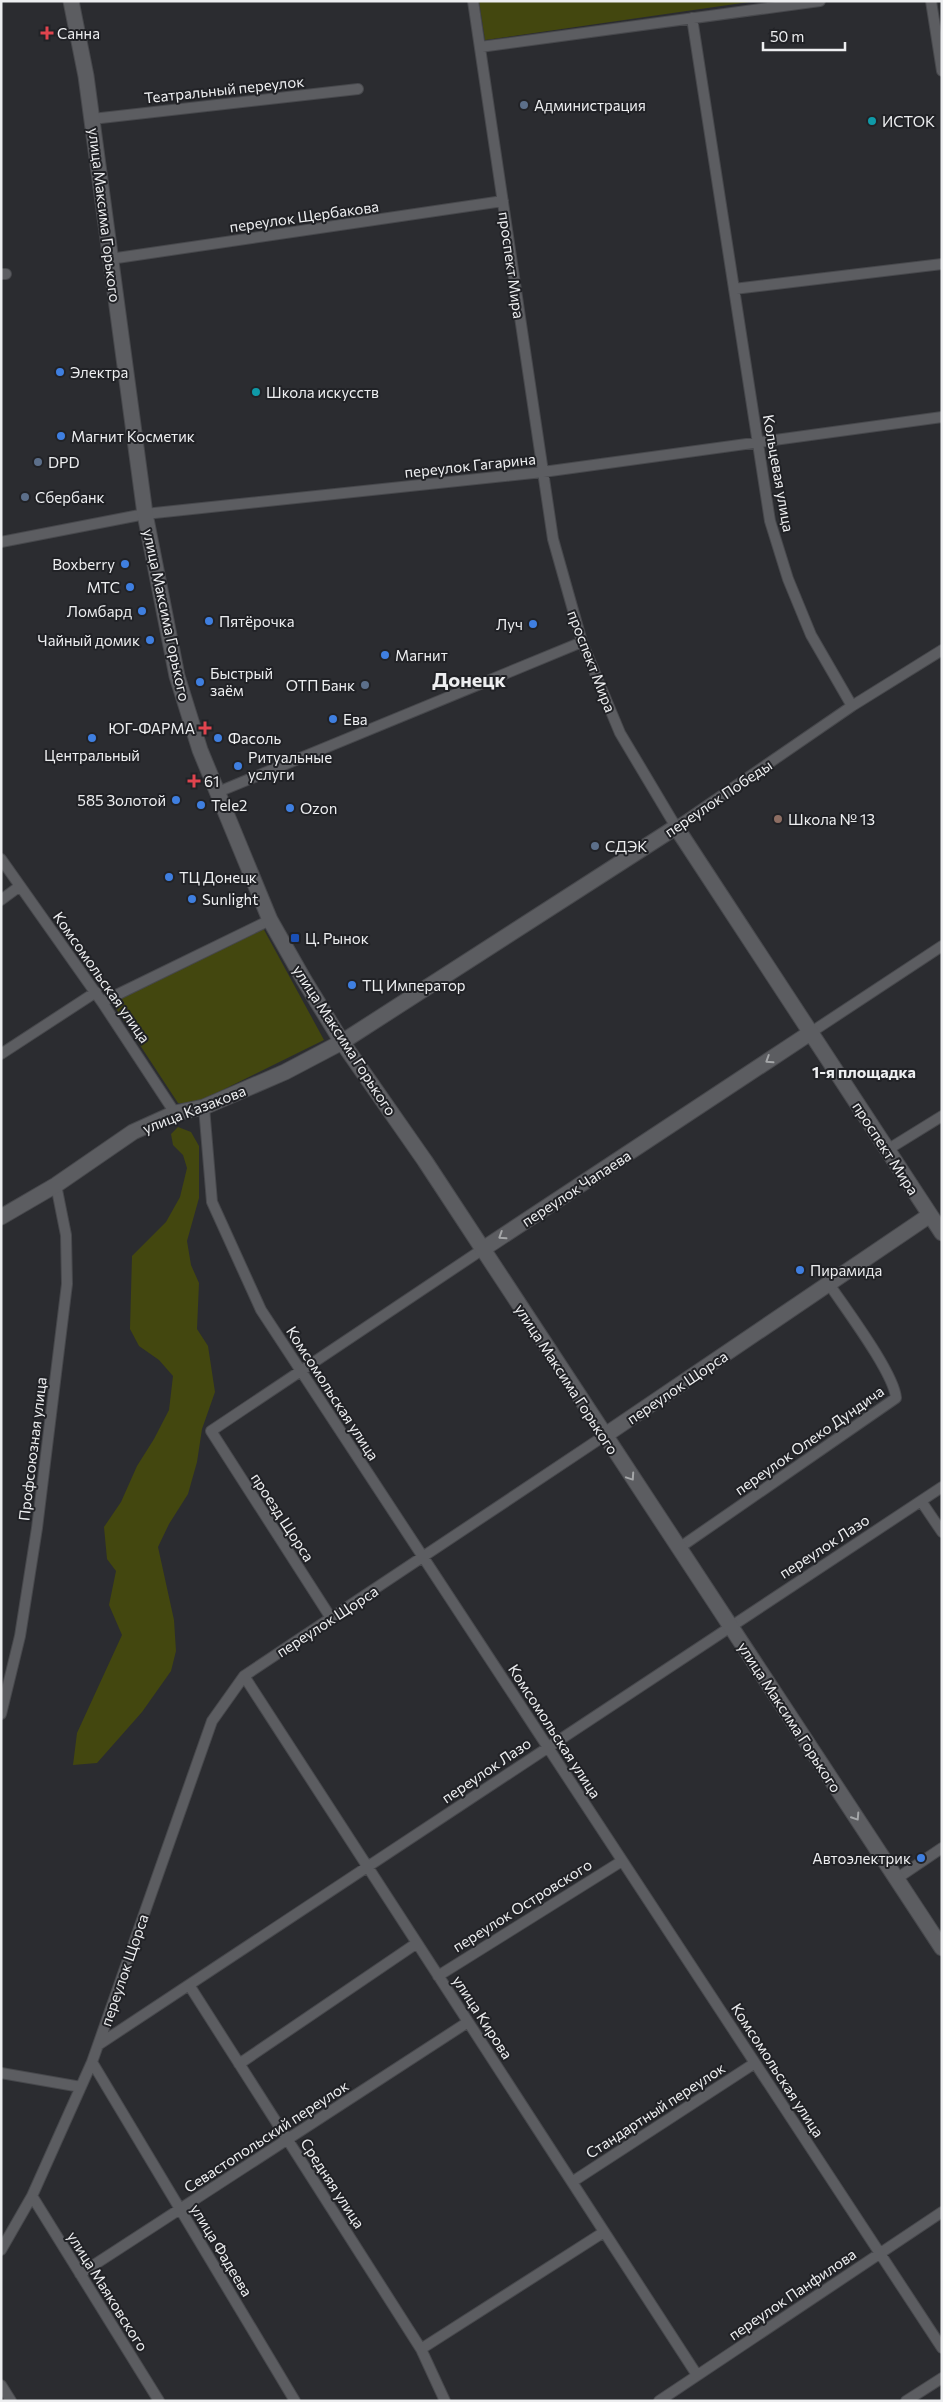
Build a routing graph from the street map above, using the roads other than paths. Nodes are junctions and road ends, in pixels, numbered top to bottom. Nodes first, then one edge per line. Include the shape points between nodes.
1 (71, 1) edge
2 (473, 1) edge
3 (820, 1) edge
4 (931, 1) edge
5 (692, 18) junction
6 (480, 47) junction
7 (942, 71) edge
8 (358, 90) dead end
9 (92, 119) junction
10 (503, 201) junction
11 (110, 260) junction
12 (942, 264) edge
13 (734, 289) junction
14 (942, 417) edge
15 (758, 442) junction
16 (543, 472) junction
17 (145, 514) junction
18 (1, 542) edge
19 (582, 642) junction
20 (942, 650) edge
21 (852, 706) junction
22 (218, 792) junction
23 (676, 827) junction
24 (1, 859) edge
25 (20, 886) junction
26 (1, 900) edge
27 (270, 920) junction
28 (942, 946) edge
29 (96, 992) junction
30 (102, 1002) junction
31 (810, 1033) junction
32 (342, 1042) junction
33 (1, 1054) edge
34 (204, 1107) junction
35 (175, 1113) junction
36 (942, 1116) edge
37 (887, 1150) junction
38 (56, 1185) junction
39 (930, 1215) junction
40 (1, 1217) edge
41 (942, 1233) edge
42 (483, 1249) junction
43 (829, 1284) junction
44 (301, 1372) junction
45 (210, 1431) joint
46 (604, 1436) junction
47 (942, 1487) edge
48 (921, 1501) junction
49 (942, 1532) edge
50 (679, 1548) junction
51 (424, 1558) junction
52 (331, 1618) junction
53 (730, 1626) junction
54 (244, 1676) junction
55 (1, 1714) edge
56 (548, 1747) junction
57 (942, 1848) edge
58 (622, 1860) junction
59 (367, 1867) junction
60 (896, 1879) junction
61 (417, 1943) junction
62 (942, 1948) edge
63 (438, 1976) junction
64 (189, 1985) junction
65 (468, 2022) junction
66 (98, 2045) junction
67 (92, 2062) junction
68 (755, 2063) junction
69 (239, 2064) junction
70 (1, 2073) edge
71 (81, 2087) junction
72 (287, 2140) junction
73 (572, 2182) junction
74 (32, 2196) junction
75 (180, 2210) junction
76 (942, 2212) edge
77 (604, 2232) junction
78 (1, 2250) edge
79 (880, 2253) junction
80 (80, 2274) junction
81 (942, 2348) edge
82 (421, 2349) junction
83 (697, 2375) junction
84 (942, 2378) edge
85 (1, 2385) edge
86 (11, 2401) edge
87 (158, 2401) edge
88 (295, 2401) edge
89 (445, 2401) edge
90 (659, 2401) edge
91 (906, 2401) edge

1 - 9 main road, улица Максима Горького
2 - 6 street, проспект Мира
3 - 5 street
4 - 7 street
5 - 6 street
5 - 13 street, Кольцевая улица
6 - 10 street, проспект Мира
8 - 9 street, Театральный переулок
9 - 11 main road, улица Максима Горького
10 - 11 street, переулок Щербакова
10 - 16 street, проспект Мира
11 - 17 main road, улица Максима Горького
12 - 13 street
13 - 15 street, Кольцевая улица
14 - 15 street, переулок Гагарина
15 - 16 street, переулок Гагарина
15 - 21 street, Кольцевая улица via 770,521 788,579 811,634
16 - 17 street, переулок Гагарина
16 - 19 street, проспект Мира via 553,539
17 - 18 street, переулок Гагарина
17 - 22 main road, улица Максима Горького via 177,676 200,750
19 - 22 street
19 - 23 street, проспект Мира via 620,733
20 - 21 street, переулок Победы
21 - 23 street, переулок Победы
22 - 27 main road, улица Максима Горького
23 - 31 main road, проспект Мира
23 - 32 main road, переулок Победы
24 - 25 street, Комсомольская улица
25 - 26 street
25 - 29 street, Комсомольская улица
27 - 30 street
27 - 32 main road, улица Максима Горького
28 - 31 street, переулок Чапаева
29 - 30 street, Комсомольская улица
29 - 33 street
30 - 35 street, Комсомольская улица
31 - 37 main road, проспект Мира
31 -> 42 main road, переулок Чапаева
32 - 34 main road, улица Казакова via 285,1072
32 - 42 main road, улица Максима Горького
34 - 35 main road, улица Казакова
34 - 44 street, Комсомольская улица via 212,1202 261,1310
35 - 38 main road, улица Казакова via 133,1132
36 - 37 street
37 - 39 main road, проспект Мира
38 - 40 main road, улица Казакова
38 - 55 street, Профсоюзная улица via 66,1235 67,1284 38,1528 20,1636
39 - 41 main road, проспект Мира
39 - 43 main road, переулок Щорса
42 - 44 street, переулок Чапаева
42 - 46 main road, улица Максима Горького
43 - 46 main road, переулок Щорса
43 - 50 street, переулок Олеко Дундича via 867,1340 895,1388 896,1398
44 - 45 street, переулок Чапаева
44 - 51 street, Комсомольская улица
45 - 52 street, проезд Щорса
46 -> 50 main road, улица Максима Горького
46 - 51 street, переулок Щорса
47 - 48 street, переулок Лазо
48 - 49 street
48 - 53 street, переулок Лазо
50 - 53 main road, улица Максима Горького
51 - 52 street, переулок Щорса
51 - 56 street, Комсомольская улица
52 - 54 street, переулок Щорса
53 - 56 street, переулок Лазо
53 -> 60 main road, улица Максима Горького
54 - 59 street, улица Кирова
54 - 66 street, переулок Щорса via 212,1721
56 - 58 street, Комсомольская улица
56 - 59 street, переулок Лазо
57 - 60 street
58 - 63 street, переулок Островского
58 - 68 street, Комсомольская улица
59 - 61 street, улица Кирова
59 - 64 street, переулок Лазо
60 - 62 main road, улица Максима Горького
61 - 63 street, улица Кирова
61 - 69 street
63 - 65 street, улица Кирова
64 - 66 street, переулок Лазо
64 - 69 street, Средняя улица
65 - 72 street, Севастопольский переулок
65 - 73 street, улица Кирова
66 - 67 street, переулок Щорса
67 - 71 street, переулок Щорса
67 - 75 street, улица Фадеева
68 - 73 street, Стандартный переулок
68 - 79 street, Комсомольская улица
69 - 72 street, Средняя улица
70 - 71 street
71 - 74 street, переулок Щорса
72 - 75 street, Севастопольский переулок
72 - 82 street, Средняя улица
73 - 77 street, улица Кирова
74 - 78 street, переулок Щорса
74 - 80 street, улица Маяковского
75 - 80 street, Севастопольский переулок
75 - 88 street, улица Фадеева
76 - 79 street, переулок Панфилова
77 - 82 street
77 - 83 street, улица Кирова
79 - 81 street, Комсомольская улица
79 - 83 street, переулок Панфилова
80 - 87 street, улица Маяковского
82 - 89 street, Средняя улица
83 - 90 street, переулок Панфилова
84 - 91 street
85 - 86 street

